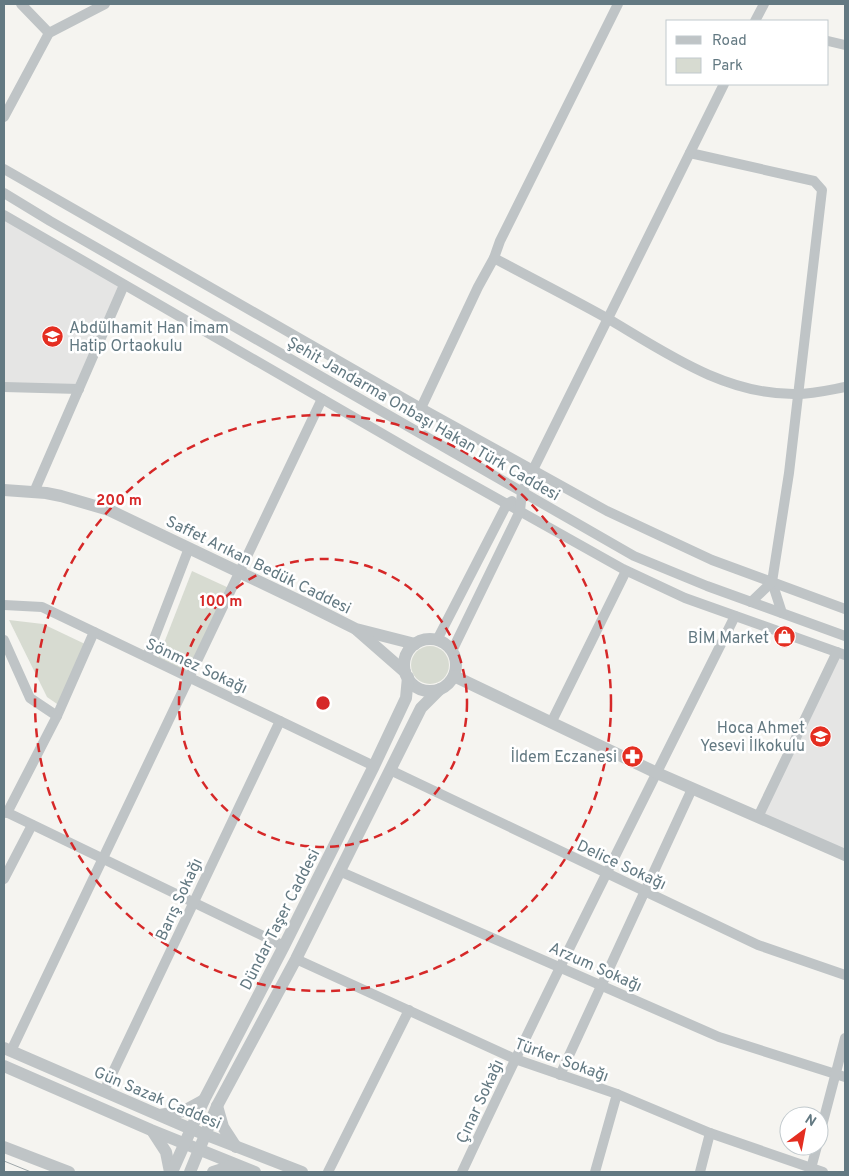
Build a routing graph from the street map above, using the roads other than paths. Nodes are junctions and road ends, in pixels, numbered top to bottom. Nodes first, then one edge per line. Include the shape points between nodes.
1 (21, 4) edge
2 (105, 4) edge
3 (618, 4) edge
4 (764, 4) edge
5 (756, 20) edge
6 (50, 33) junction
7 (829, 41) edge
8 (845, 45) edge
9 (724, 85) edge
10 (4, 117) edge
11 (690, 153) junction
12 (4, 169) edge
13 (4, 193) edge
14 (4, 215) edge
15 (494, 258) junction
16 (124, 285) junction
17 (608, 319) junction
18 (4, 387) edge
19 (845, 387) edge
20 (79, 388) junction
21 (798, 394) junction
22 (322, 399) junction
23 (420, 408) junction
24 (532, 471) junction
25 (4, 490) edge
26 (34, 492) junction
27 (522, 492) junction
28 (508, 504) junction
29 (520, 511) junction
30 (189, 548) junction
31 (626, 571) junction
32 (239, 572) junction
33 (772, 582) junction
34 (751, 602) junction
35 (4, 605) edge
36 (845, 609) edge
37 (782, 613) junction
38 (735, 616) junction
39 (356, 629) junction
40 (94, 632) junction
41 (845, 636) edge
42 (4, 640) edge
43 (437, 640) junction
44 (415, 644) junction
45 (452, 651) junction
46 (841, 654) edge
47 (147, 658) junction
48 (406, 675) junction
49 (454, 676) junction
50 (189, 678) junction
51 (440, 689) junction
52 (57, 716) junction
53 (280, 721) junction
54 (551, 723) junction
55 (374, 766) junction
56 (390, 770) junction
57 (656, 773) junction
58 (692, 789) junction
59 (5, 812) edge
60 (758, 817) junction
61 (32, 825) junction
62 (845, 855) edge
63 (103, 859) junction
64 (339, 871) junction
65 (606, 873) junction
66 (4, 879) edge
67 (644, 891) junction
68 (193, 902) junction
69 (284, 946) junction
70 (296, 959) junction
71 (560, 967) junction
72 (845, 975) edge
73 (601, 985) junction
74 (409, 1010) junction
75 (845, 1038) edge
76 (8, 1049) edge
77 (515, 1059) junction
78 (4, 1066) edge
79 (835, 1074) junction
80 (560, 1075) junction
81 (845, 1077) edge
82 (104, 1091) junction
83 (617, 1094) junction
84 (204, 1100) junction
85 (217, 1106) junction
86 (827, 1106) edge
87 (159, 1115) junction
88 (191, 1129) junction
89 (151, 1130) junction
90 (710, 1133) junction
91 (205, 1134) junction
92 (184, 1144) junction
93 (4, 1147) edge
94 (236, 1147) junction
95 (198, 1150) junction
96 (814, 1156) edge
97 (235, 1165) junction
98 (811, 1170) edge
99 (68, 1172) edge
100 (171, 1172) edge
101 (190, 1172) edge
102 (213, 1172) edge
103 (255, 1172) edge
104 (302, 1172) edge
105 (328, 1172) edge
106 (462, 1172) edge
107 (595, 1172) edge
108 (700, 1172) edge
109 (823, 1172) edge

1 - 6 street
2 - 6 street
3 - 15 street
4 - 5 street
6 - 10 street
7 - 8 street
9 - 11 street
11 - 17 street
11 - 21 street via 814,181 822,190
12 - 23 street
13 - 27 street, Şehit Jandarma Onbaşı Hakan Türk Caddesi
14 - 16 street, Şehit Jandarma Onbaşı Hakan Türk Caddesi
15 - 17 street
15 - 23 street
16 - 20 street
16 - 22 street, Şehit Jandarma Onbaşı Hakan Türk Caddesi
17 - 21 street via 712,377 753,390
17 - 24 street
18 - 20 street
19 - 21 street
20 - 26 street
21 - 33 street
22 - 28 street, Şehit Jandarma Onbaşı Hakan Türk Caddesi
22 - 32 street
23 - 24 street
24 - 27 street
24 - 33 street via 644,530
25 - 26 street, Saffet Arıkan Bedük Caddesi
26 - 30 street, Saffet Arıkan Bedük Caddesi via 100,507
27 - 28 street
27 - 29 street
27 - 34 street, Şehit Jandarma Onbaşı Hakan Türk Caddesi via 634,556
28 - 29 street, Şehit Jandarma Onbaşı Hakan Türk Caddesi
28 - 43 street
29 - 31 street, Şehit Jandarma Onbaşı Hakan Türk Caddesi
29 - 45 street
30 - 32 street, Saffet Arıkan Bedük Caddesi
30 - 47 street
31 - 38 street, Şehit Jandarma Onbaşı Hakan Türk Caddesi
31 - 54 street
32 - 39 street, Saffet Arıkan Bedük Caddesi
32 - 50 street
33 - 34 street
33 - 36 street
33 - 37 street
34 - 37 street, Şehit Jandarma Onbaşı Hakan Türk Caddesi
35 - 40 street, Sönmez Sokağı via 42,607
37 - 41 street, Şehit Jandarma Onbaşı Hakan Türk Caddesi
38 - 46 street, Şehit Jandarma Onbaşı Hakan Türk Caddesi
38 - 57 street, Çınar Sokağı
39 - 44 street
39 - 48 street
40 - 47 street, Sönmez Sokağı
40 - 52 street
42 - 52 street via 30,698
43 - 44 street via 424,639
43 - 45 street
44 - 48 street via 405,659
45 - 49 street via 456,661
46 - 60 street
47 - 50 street, Sönmez Sokağı
48 - 51 street via 411,683 422,689
48 - 55 street, Dündar Taşer Caddesi via 406,698
49 - 51 street
49 - 54 street
50 - 53 street, Sönmez Sokağı
50 - 63 street
51 - 56 street, Dündar Taşer Caddesi via 421,708
52 - 59 street
53 - 55 street, Sönmez Sokağı
53 - 68 street, Barış Sokağı
54 - 57 street
55 - 69 street, Dündar Taşer Caddesi
56 - 64 street, Dündar Taşer Caddesi
56 - 65 street, Delice Sokağı
57 - 58 street
57 - 65 street, Çınar Sokağı
58 - 60 street
58 - 67 street
59 - 61 street
60 - 62 street
61 - 63 street
61 - 66 street
63 - 68 street
63 - 76 street
64 - 70 street, Dündar Taşer Caddesi
64 - 71 street, Arzum Sokağı
65 - 67 street, Delice Sokağı
65 - 71 street, Çınar Sokağı
67 - 72 street, Delice Sokağı via 758,945
67 - 73 street
68 - 69 street
68 - 82 street, Barış Sokağı
69 - 84 street, Dündar Taşer Caddesi
70 - 74 street, Türker Sokağı
70 - 85 street, Dündar Taşer Caddesi
71 - 73 street, Arzum Sokağı
71 - 77 street, Çınar Sokağı
73 - 79 street, Arzum Sokağı via 719,1037
73 - 80 street
74 - 77 street, Türker Sokağı
74 - 105 street
75 - 79 street
76 - 82 street, Gün Sazak Caddesi
77 - 80 street, Türker Sokağı
77 - 106 street, Çınar Sokağı
78 - 89 street, Gün Sazak Caddesi
79 - 81 street, Arzum Sokağı
79 - 86 street
80 - 83 street, Türker Sokağı
82 - 87 street, Gün Sazak Caddesi
83 - 90 street, Türker Sokağı
83 - 107 street
84 - 87 street via 184,1111
84 - 88 street, Dündar Taşer Caddesi
85 - 91 street, Dündar Taşer Caddesi
85 - 94 street via 223,1127
87 - 88 street, Gün Sazak Caddesi
88 - 91 street, Gün Sazak Caddesi
88 - 92 street, Dündar Taşer Caddesi
89 - 92 street, Gün Sazak Caddesi
89 - 100 street via 163,1146
90 - 98 street, Türker Sokağı
90 - 108 street
91 - 94 street, Gün Sazak Caddesi
91 - 95 street, Dündar Taşer Caddesi
92 - 95 street, Gün Sazak Caddesi
92 - 100 street, Dündar Taşer Caddesi
93 - 99 street
94 - 104 street, Gün Sazak Caddesi
95 - 97 street, Gün Sazak Caddesi
95 - 101 street, Dündar Taşer Caddesi
96 - 98 street
97 - 102 street
97 - 103 street, Gün Sazak Caddesi
98 - 109 street, Türker Sokağı

